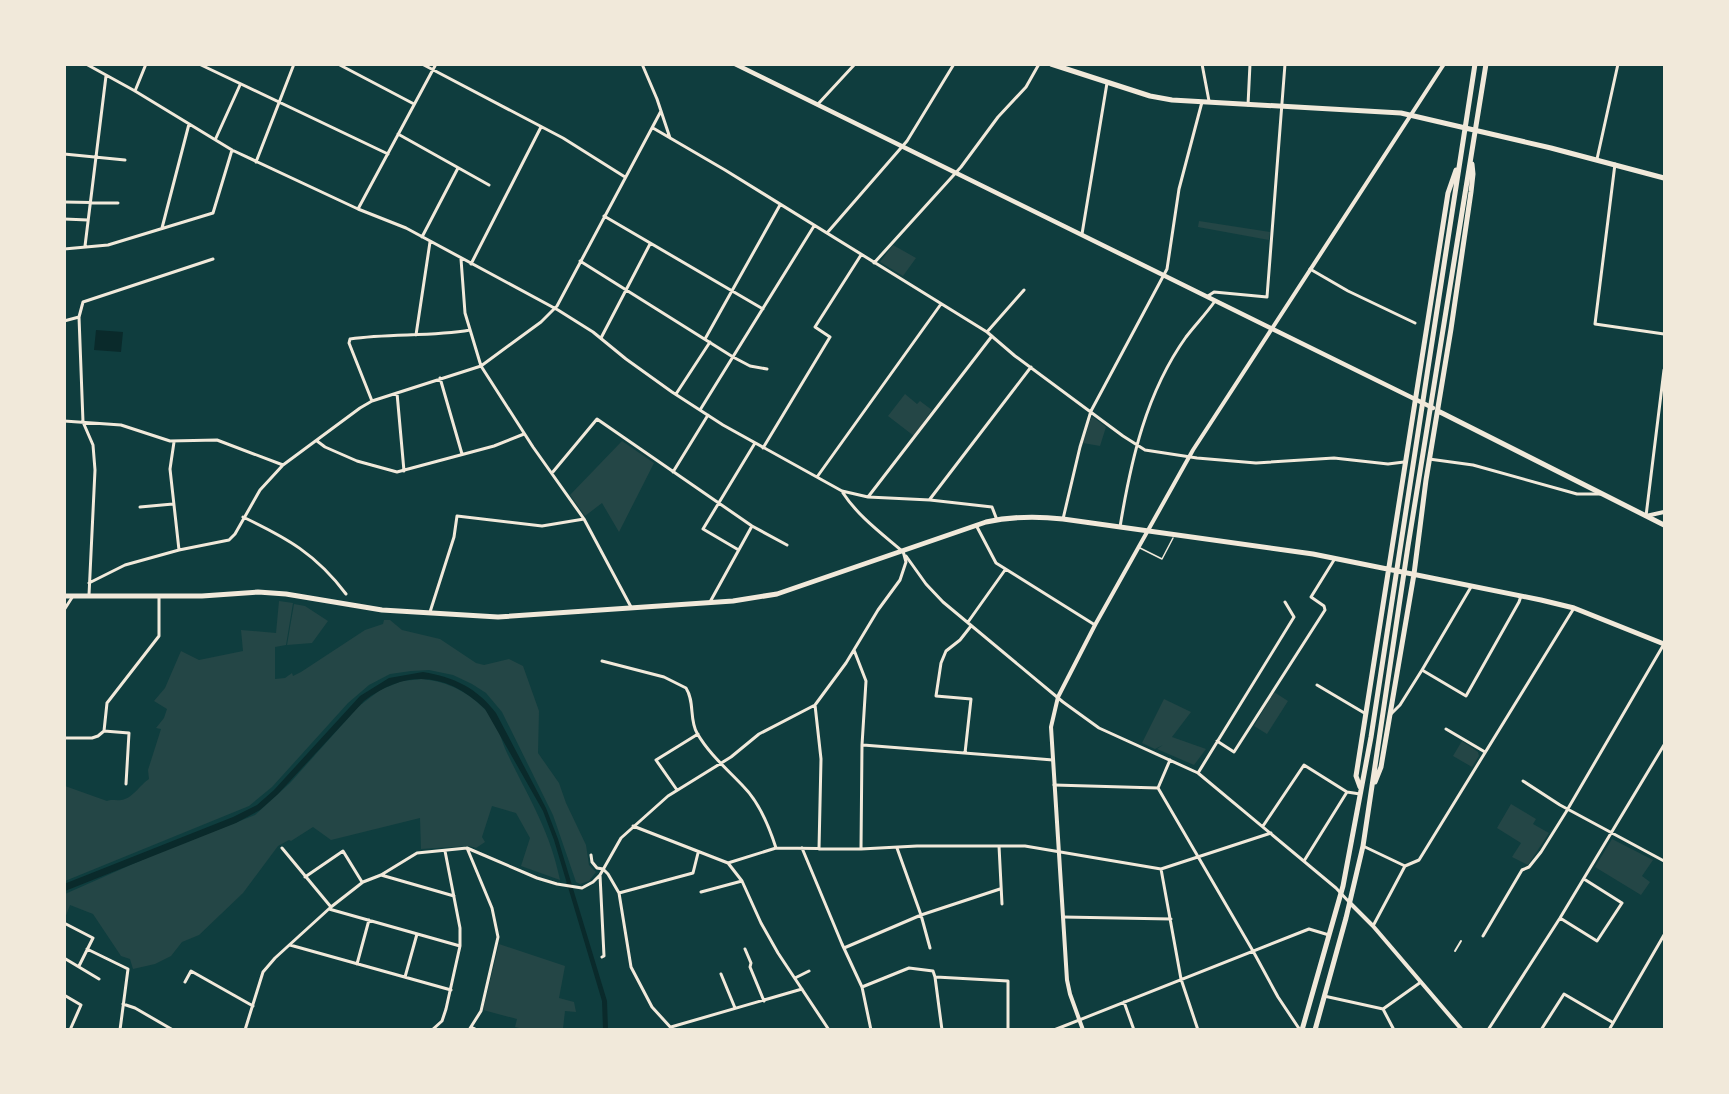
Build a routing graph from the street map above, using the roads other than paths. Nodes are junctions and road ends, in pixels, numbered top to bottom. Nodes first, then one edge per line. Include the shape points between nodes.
1 (86, 64) edge
2 (146, 64) edge
3 (199, 64) edge
4 (294, 64) edge
5 (338, 64) edge
6 (422, 64) edge
7 (436, 64) edge
8 (642, 64) edge
9 (735, 64) edge
10 (855, 64) edge
11 (954, 64) edge
12 (1039, 64) edge
13 (1051, 64) edge
14 (1202, 64) edge
15 (1250, 64) edge
16 (1285, 64) edge
17 (1444, 64) edge
18 (1475, 64) edge
19 (1486, 64) edge
20 (1618, 64) edge
21 (433, 70) junction
22 (106, 75) junction
23 (1107, 82) junction
24 (240, 85) junction
25 (135, 91) junction
26 (279, 102) junction
27 (1202, 102) junction
28 (1210, 102) junction
29 (414, 104) junction
30 (817, 105) junction
31 (1248, 105) junction
32 (1281, 106) junction
33 (662, 111) junction
34 (1411, 115) junction
35 (189, 124) junction
36 (542, 126) junction
37 (653, 128) junction
38 (1465, 128) junction
39 (1476, 131) junction
40 (398, 134) junction
41 (215, 138) junction
42 (670, 138) junction
43 (901, 147) junction
44 (232, 150) junction
45 (64, 154) edge
46 (388, 154) junction
47 (96, 157) junction
48 (1460, 158) junction
49 (1471, 159) junction
50 (1597, 159) junction
51 (125, 160) dead end
52 (256, 162) junction
53 (1615, 164) junction
54 (458, 168) junction
55 (956, 173) junction
56 (625, 177) junction
57 (1665, 178) edge
58 (489, 185) dead end
59 (64, 202) edge
60 (90, 202) junction
61 (118, 203) dead end
62 (780, 205) junction
63 (358, 209) junction
64 (604, 216) junction
65 (64, 219) edge
66 (88, 220) junction
67 (814, 226) junction
68 (162, 228) junction
69 (827, 233) junction
70 (1081, 236) junction
71 (422, 237) junction
72 (430, 242) junction
73 (650, 243) junction
74 (85, 247) junction
75 (64, 249) edge
76 (861, 255) junction
77 (213, 259) dead end
78 (461, 259) junction
79 (580, 261) junction
80 (874, 263) junction
81 (471, 264) junction
82 (1310, 269) junction
83 (1164, 276) junction
84 (626, 290) junction
85 (1024, 290) dead end
86 (732, 291) junction
87 (1207, 298) junction
88 (1215, 301) junction
89 (941, 304) junction
90 (555, 309) junction
91 (763, 309) junction
92 (79, 317) junction
93 (64, 321) edge
94 (1415, 323) dead end
95 (1272, 329) junction
96 (470, 330) junction
97 (987, 332) junction
98 (1665, 334) edge
99 (416, 336) junction
100 (993, 336) junction
101 (601, 338) junction
102 (705, 339) junction
103 (710, 342) junction
104 (733, 357) junction
105 (481, 366) junction
106 (1031, 367) junction
107 (767, 369) dead end
108 (1665, 370) edge
109 (440, 378) junction
110 (397, 393) junction
111 (676, 394) junction
112 (1415, 400) junction
113 (372, 401) junction
114 (700, 410) junction
115 (1091, 411) junction
116 (1438, 411) junction
117 (708, 415) junction
118 (64, 421) edge
119 (82, 422) junction
120 (524, 434) junction
121 (317, 441) junction
122 (174, 442) junction
123 (755, 443) junction
124 (1136, 445) junction
125 (763, 448) junction
126 (462, 454) junction
127 (1190, 457) junction
128 (1429, 459) junction
129 (1404, 462) junction
130 (283, 465) junction
131 (404, 471) junction
132 (552, 473) junction
133 (673, 473) junction
134 (818, 477) junction
135 (842, 491) junction
136 (1602, 494) junction
137 (868, 497) junction
138 (930, 500) junction
139 (173, 504) junction
140 (719, 504) junction
141 (140, 507) dead end
142 (1665, 512) edge
143 (1646, 516) junction
144 (243, 517) junction
145 (584, 519) junction
146 (1063, 519) junction
147 (997, 520) junction
148 (976, 525) junction
149 (1665, 525) edge
150 (752, 526) junction
151 (1120, 526) junction
152 (1149, 530) junction
153 (1175, 534) junction
154 (787, 545) dead end
155 (1139, 548) junction
156 (737, 549) junction
157 (179, 550) junction
158 (903, 551) junction
159 (1335, 558) junction
160 (1389, 568) junction
161 (1005, 570) junction
162 (1414, 574) junction
163 (89, 583) junction
164 (1471, 587) junction
165 (346, 594) dead end
166 (74, 595) junction
167 (88, 595) junction
168 (64, 596) edge
169 (159, 596) junction
170 (1521, 596) junction
171 (710, 602) junction
172 (1285, 602) dead end
173 (632, 608) junction
174 (1574, 608) junction
175 (64, 610) edge
176 (430, 613) junction
177 (970, 624) junction
178 (1095, 625) junction
179 (1664, 644) edge
180 (854, 650) junction
181 (602, 661) dead end
182 (1422, 670) junction
183 (1317, 685) dead end
184 (1058, 697) junction
185 (815, 705) junction
186 (1366, 714) junction
187 (1391, 714) junction
188 (1446, 729) dead end
189 (104, 731) junction
190 (698, 734) junction
191 (64, 738) edge
192 (1217, 741) junction
193 (862, 745) junction
194 (1665, 745) edge
195 (1485, 752) junction
196 (965, 753) junction
197 (1053, 760) junction
198 (1170, 760) junction
199 (720, 764) junction
200 (1198, 773) junction
201 (1523, 781) dead end
202 (126, 784) dead end
203 (1054, 785) junction
204 (1158, 788) junction
205 (677, 790) junction
206 (1372, 790) junction
207 (1360, 791) junction
208 (1347, 792) junction
209 (1568, 809) junction
210 (633, 826) junction
211 (1263, 826) junction
212 (1271, 832) junction
213 (1612, 833) junction
214 (999, 846) junction
215 (1363, 846) junction
216 (282, 848) dead end
217 (467, 848) junction
218 (776, 848) junction
219 (802, 848) junction
220 (897, 848) junction
221 (819, 849) junction
222 (861, 849) junction
223 (444, 850) junction
224 (1058, 852) junction
225 (698, 853) junction
226 (591, 855) dead end
227 (1197, 857) junction
228 (1304, 861) junction
229 (1665, 861) edge
230 (728, 863) junction
231 (1405, 866) junction
232 (603, 869) junction
233 (1161, 869) junction
234 (381, 875) junction
235 (600, 875) junction
236 (305, 877) junction
237 (1584, 879) junction
238 (742, 881) junction
239 (363, 882) junction
240 (1000, 889) junction
241 (701, 892) dead end
242 (619, 893) junction
243 (1341, 894) junction
244 (454, 897) junction
245 (1350, 903) junction
246 (1002, 904) dead end
247 (330, 908) junction
248 (921, 915) junction
249 (1063, 917) junction
250 (1560, 918) junction
251 (1171, 919) junction
252 (369, 920) junction
253 (64, 923) edge
254 (1373, 926) junction
255 (417, 934) junction
256 (1330, 935) junction
257 (1665, 935) edge
258 (1483, 936) dead end
259 (1461, 941) dead end
260 (290, 945) junction
261 (460, 946) junction
262 (87, 948) junction
263 (844, 948) junction
264 (930, 948) dead end
265 (745, 949) dead end
266 (1254, 951) junction
267 (1455, 951) dead end
268 (602, 957) dead end
269 (64, 958) edge
270 (357, 964) junction
271 (79, 966) junction
272 (809, 971) dead end
273 (721, 974) dead end
274 (405, 977) junction
275 (935, 977) junction
276 (795, 978) junction
277 (99, 979) dead end
278 (1181, 979) junction
279 (185, 982) dead end
280 (1421, 982) junction
281 (862, 987) junction
282 (802, 989) junction
283 (451, 990) junction
284 (64, 995) edge
285 (1324, 996) junction
286 (764, 1000) junction
287 (1124, 1002) junction
288 (123, 1004) junction
289 (253, 1006) junction
290 (735, 1008) junction
291 (1383, 1009) junction
292 (1079, 1019) junction
293 (1613, 1022) junction
294 (470, 1028) edge
295 (672, 1028) edge
296 (70, 1029) edge
297 (120, 1029) edge
298 (173, 1029) edge
299 (245, 1029) edge
300 (432, 1029) edge
301 (477, 1029) edge
302 (829, 1029) edge
303 (871, 1029) edge
304 (942, 1029) edge
305 (1008, 1029) edge
306 (1053, 1029) edge
307 (1083, 1029) edge
308 (1134, 1029) edge
309 (1198, 1029) edge
310 (1301, 1029) edge
311 (1315, 1029) edge
312 (1394, 1029) edge
313 (1462, 1029) edge
314 (1488, 1029) edge
315 (1541, 1029) edge
316 (1609, 1029) edge

1 - 22 street
2 - 25 street
3 - 24 street
4 - 26 street
5 - 29 street
6 - 21 street
7 - 21 street
8 - 33 street
9 - 30 main road
10 - 30 street
11 - 43 street
12 - 55 street via 1026,87
13 - 23 main road
14 - 28 street
15 - 31 street
16 - 32 street
17 - 34 street
18 - 38 main road
19 - 39 main road
20 - 50 street
21 - 29 street
21 - 36 street
22 - 25 street
22 - 47 street
23 - 27 main road via 1160,99
23 - 70 street
24 - 26 street
24 - 41 street
25 - 35 street
26 - 46 street
26 - 52 street
27 - 28 main road
27 - 83 street via 1179,189
28 - 31 main road
29 - 40 street
30 - 43 main road
31 - 32 main road
32 - 34 main road
32 - 87 street via 1267,297 1214,292
33 - 37 street
33 - 42 street
34 - 38 main road
34 - 82 street
35 - 41 street
35 - 68 street
36 - 56 street
36 - 81 street
37 - 42 street
37 - 56 street
38 - 39 main road
38 - 48 main road
39 - 49 main road
39 - 50 main road
40 - 46 street
40 - 54 street
41 - 44 street
42 - 62 street
43 - 55 main road
43 - 69 street
44 - 52 street
44 - 68 street via 213,213
45 - 47 street
46 - 63 street
47 - 51 street
47 - 60 street
48 - 112 main road via 1448,193
48 - 207 main road
49 - 116 main road via 1472,192
49 - 206 main road
50 - 53 main road
52 - 63 street
53 - 57 main road
53 - 98 street via 1594,324
54 - 58 street
54 - 71 street
55 - 70 main road
55 - 80 street
56 - 64 street
59 - 60 street
60 - 61 street
60 - 66 street
62 - 67 street
62 - 86 street
63 - 71 street
64 - 73 street
64 - 79 street
65 - 66 street
66 - 74 street
67 - 69 street
67 - 91 street
68 - 74 street via 108,245
69 - 76 street
70 - 83 main road
71 - 72 street
72 - 78 street
72 - 99 street
73 - 84 street
73 - 86 street
74 - 75 street
76 - 80 street
76 - 125 street via 815,327 830,337
77 - 92 street via 83,302
78 - 81 street
78 - 96 street
79 - 84 street
79 - 90 street
80 - 89 street
81 - 90 street
82 - 94 street
82 - 95 street
83 - 87 main road
83 - 115 street
84 - 101 street
84 - 102 street
85 - 97 street
86 - 91 street
86 - 102 street
87 - 88 main road
88 - 95 main road
88 - 124 street via 1185,338 1156,390
89 - 97 street
89 - 134 street
90 - 101 street
90 - 105 street
91 - 104 street
92 - 93 street
92 - 119 street
95 - 112 main road
95 - 127 street
96 - 99 street
96 - 105 street
97 - 100 street
99 - 113 street via 350,339
100 - 106 street
100 - 137 street
101 - 111 street
102 - 103 street
103 - 104 street
103 - 111 street
104 - 107 street
104 - 114 street
105 - 109 street
105 - 120 street
106 - 115 street
106 - 138 street
108 - 143 street
109 - 110 street
109 - 126 street
110 - 113 street
110 - 131 street
111 - 114 street
112 - 116 main road
112 - 129 main road
113 - 121 street
114 - 117 street
115 - 124 street
115 - 146 street
116 - 128 main road
116 - 136 main road
117 - 123 street
117 - 133 street
118 - 119 street
119 - 122 street via 121,425
119 - 163 street via 93,445 95,470
120 - 126 street
120 - 132 street
121 - 130 street
121 - 131 street via 357,461
122 - 130 street via 217,440
122 - 139 street via 170,469
123 - 125 street
123 - 140 street
124 - 127 street
124 - 151 street
125 - 134 street
126 - 131 street
127 - 129 street via 1256,463 1334,458
127 - 152 street
128 - 136 street via 1473,465 1577,494
128 - 162 main road
129 - 160 main road
130 - 144 street
132 - 133 street via 597,419
132 - 145 street
133 - 140 street
134 - 135 street
135 - 137 street
135 - 158 street via 864,518
136 - 143 main road
137 - 138 street
138 - 147 street via 992,507
139 - 141 street
139 - 157 street
140 - 150 street
140 - 156 street via 703,529
142 - 143 street
143 - 149 main road
144 - 157 street via 228,540
144 - 165 street via 298,545
145 - 173 street
145 - 176 street via 542,526 457,516
146 - 147 main road via 1021,516
146 - 151 main road
147 - 148 main road
148 - 158 main road
148 - 161 street via 996,563
150 - 154 street
150 - 156 street
151 - 152 main road
152 - 153 main road
152 - 155 street
153 - 155 lane via 1162,559
153 - 159 main road
155 - 178 street
156 - 171 street
157 - 163 street via 125,565
158 - 171 main road via 777,594
158 - 177 street via 926,584
158 - 180 street via 906,562 900,580
159 - 160 main road
159 - 192 street via 1311,597 1324,610 1234,752
160 - 162 main road
160 - 186 main road
161 - 177 street
161 - 178 street
162 - 164 main road
162 - 187 main road
163 - 167 street
164 - 170 main road
164 - 182 street
166 - 167 main road
166 - 168 main road
166 - 175 street
167 - 169 main road
169 - 176 main road via 276,593 382,610
169 - 189 street via 159,636 108,703
170 - 174 main road
170 - 182 street via 1466,696
171 - 173 main road
172 - 192 street via 1294,617
173 - 176 main road via 498,617
174 - 179 main road
174 - 195 street
177 - 184 street
177 - 196 street via 960,640 946,651 936,696 971,699
178 - 184 street
179 - 209 street
180 - 185 street
180 - 193 street via 866,681
181 - 190 street via 664,677 687,688
182 - 187 street
183 - 186 street
184 - 197 street via 1051,727
184 - 198 street via 1099,728
185 - 199 street via 759,734
185 - 221 street via 821,759
186 - 207 main road via 1356,776
187 - 206 main road via 1381,767
188 - 195 street
189 - 191 street via 92,738
189 - 202 street via 129,733
190 - 199 street
190 - 205 street via 656,760
192 - 200 street
193 - 196 street
193 - 222 street
194 - 213 street
195 - 231 street via 1419,860
196 - 197 street
197 - 203 street
198 - 200 street
198 - 204 street
199 - 205 street
199 - 218 street via 750,794
200 - 211 street
201 - 209 street
203 - 204 street
203 - 224 street
204 - 227 street
205 - 210 street
206 - 215 main road
207 - 208 street
207 - 243 main road
208 - 211 street via 1304,765
208 - 228 street
209 - 213 street
209 - 258 street via 1541,852 1522,870
210 - 225 street
210 - 232 street
211 - 212 street
212 - 227 street
212 - 228 street
213 - 229 street
213 - 237 street
214 - 220 street
214 - 224 street
214 - 240 street
215 - 231 street
215 - 245 main road
216 - 236 street
217 - 223 street
217 - 235 street via 561,884 587,886
217 - 294 street via 492,908 498,937 481,1011
218 - 219 street
218 - 230 street
219 - 221 street
219 - 263 street
220 - 222 street
220 - 248 street
221 - 222 street
223 - 234 street via 417,854
223 - 244 street
224 - 233 street
224 - 249 street
225 - 230 street
225 - 242 street via 693,873
226 - 232 street via 597,868
227 - 233 street
227 - 266 street
228 - 243 street
230 - 238 street
231 - 254 street
232 - 235 street
232 - 242 street
233 - 251 street
234 - 239 street
234 - 244 street
235 - 268 street
236 - 239 street via 343,851
236 - 247 street
237 - 250 street
237 - 250 street via 1622,903 1597,941
238 - 241 street
238 - 276 street via 761,923
239 - 247 street
240 - 246 street
240 - 248 street
242 - 295 street via 631,967 652,1007
243 - 245 street
243 - 256 main road
244 - 261 street
245 - 254 street
245 - 285 main road
247 - 252 street
247 - 260 street
248 - 263 street
248 - 264 street
249 - 251 street
249 - 292 street via 1067,980
250 - 314 street
251 - 278 street
252 - 255 street
252 - 270 street
253 - 262 street via 93,938
254 - 280 street
255 - 261 street
255 - 274 street
256 - 266 street via 1309,929
256 - 310 main road
257 - 293 street
259 - 267 street
260 - 270 street
260 - 289 street via 263,972
261 - 283 street
262 - 271 street
262 - 288 street via 128,969
263 - 281 street
265 - 286 street
266 - 278 street
266 - 310 street via 1278,997
269 - 271 street
270 - 274 street
271 - 277 street
272 - 276 street
273 - 290 street
274 - 283 street
275 - 281 street via 933,971 909,968
275 - 304 street
275 - 305 street via 1008,981
276 - 282 street
278 - 287 street
278 - 309 street
279 - 289 street via 192,971
280 - 291 street
280 - 313 street
281 - 303 street
282 - 286 street
282 - 302 street
283 - 300 street via 442,1021
284 - 296 street via 81,1005
285 - 291 street
285 - 311 main road
286 - 290 street
287 - 292 street
287 - 308 street
288 - 297 street
288 - 298 street
289 - 299 street
290 - 295 street
291 - 312 street
292 - 306 street
292 - 307 street
293 - 315 street via 1564,994
293 - 316 street
294 - 301 street

